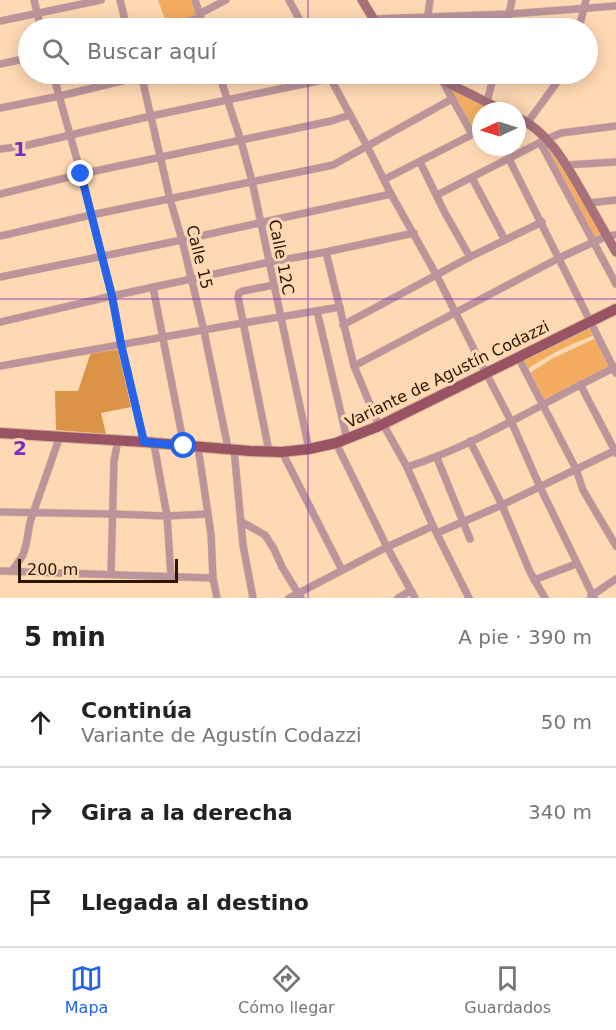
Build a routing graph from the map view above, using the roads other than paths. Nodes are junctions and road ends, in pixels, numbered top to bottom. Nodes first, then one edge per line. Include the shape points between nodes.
1 (34, 0) edge
2 (101, 0) edge
3 (120, 0) edge
4 (195, 0) edge
5 (226, 0) edge
6 (289, 0) edge
7 (362, 0) edge
8 (430, 0) edge
9 (512, 0) edge
10 (586, 0) edge
11 (616, 6) edge
12 (584, 9) junction
13 (37, 14) junction
14 (509, 14) junction
15 (200, 16) junction
16 (427, 17) junction
17 (38, 18) edge
18 (124, 18) edge
19 (193, 18) edge
20 (299, 18) edge
21 (373, 18) edge
22 (400, 18) edge
23 (508, 18) edge
24 (582, 18) edge
25 (0, 21) edge
26 (18, 60) edge
27 (0, 64) edge
28 (56, 84) edge
29 (104, 84) edge
30 (143, 84) edge
31 (222, 84) edge
32 (295, 84) edge
33 (333, 84) edge
34 (444, 84) edge
35 (450, 84) edge
36 (492, 84) edge
37 (556, 84) edge
38 (60, 96) junction
39 (452, 99) junction
40 (227, 100) junction
41 (487, 102) joint
42 (0, 108) edge
43 (350, 115) junction
44 (151, 116) junction
45 (528, 122) joint
46 (616, 126) edge
47 (472, 134) joint
48 (70, 135) junction
49 (241, 141) junction
50 (543, 141) junction
51 (367, 146) junction
52 (0, 149) edge
53 (161, 158) junction
54 (509, 159) junction
55 (420, 162) junction
56 (616, 162) edge
57 (566, 165) junction
58 (81, 174) junction
59 (472, 178) junction
60 (385, 179) junction
61 (252, 181) junction
62 (0, 194) edge
63 (391, 194) junction
64 (437, 195) junction
65 (170, 199) junction
66 (616, 200) edge
67 (588, 202) junction
68 (91, 215) junction
69 (262, 222) junction
70 (542, 222) junction
71 (414, 232) junction
72 (611, 235) edge
73 (0, 236) edge
74 (182, 240) junction
75 (505, 240) junction
76 (594, 242) junction
77 (326, 252) junction
78 (616, 252) edge
79 (102, 255) junction
80 (470, 257) junction
81 (559, 258) junction
82 (270, 262) junction
83 (437, 276) junction
84 (0, 277) edge
85 (192, 279) junction
86 (616, 284) edge
87 (274, 285) junction
88 (153, 287) junction
89 (112, 296) junction
90 (340, 307) junction
91 (616, 309) edge
92 (317, 311) junction
93 (455, 313) junction
94 (280, 316) junction
95 (591, 321) junction
96 (0, 322) edge
97 (243, 323) junction
98 (343, 325) junction
99 (204, 331) junction
100 (162, 338) junction
101 (121, 344) junction
102 (518, 357) junction
103 (0, 366) edge
104 (354, 366) junction
105 (615, 369) edge
106 (486, 373) junction
107 (580, 384) junction
108 (543, 404) junction
109 (511, 421) junction
110 (381, 425) junction
111 (0, 433) edge
112 (60, 436) junction
113 (118, 440) junction
114 (341, 441) junction
115 (470, 441) junction
116 (149, 443) junction
117 (184, 446) junction
118 (198, 447) junction
119 (231, 449) junction
120 (309, 449) junction
121 (269, 451) junction
122 (616, 451) edge
123 (282, 452) junction
124 (437, 458) junction
125 (406, 467) junction
126 (576, 469) junction
127 (540, 487) junction
128 (502, 505) junction
129 (0, 512) edge
130 (33, 513) junction
131 (113, 514) junction
132 (208, 514) junction
133 (167, 516) junction
134 (242, 522) junction
135 (463, 522) junction
136 (433, 526) junction
137 (437, 533) junction
138 (470, 539) dead end
139 (616, 546) edge
140 (387, 547) junction
141 (576, 564) junction
142 (342, 570) junction
143 (0, 571) edge
144 (12, 571) junction
145 (111, 574) junction
146 (171, 577) junction
147 (213, 578) junction
148 (616, 579) edge
149 (534, 580) junction
150 (410, 591) junction
151 (299, 595) edge
152 (592, 597) edge
153 (217, 598) edge
154 (253, 598) edge
155 (289, 598) edge
156 (398, 598) edge
157 (415, 598) edge
158 (469, 598) edge
159 (545, 598) edge

1 - 13 street
2 - 13 street
3 - 18 street
4 - 15 street
5 - 15 street
6 - 20 street
7 - 21 main road
8 - 16 street
9 - 14 street
10 - 12 street
11 - 12 street
12 - 14 street
12 - 24 street
13 - 17 street
13 - 25 street
14 - 16 street
14 - 23 street
15 - 19 street
16 - 22 street
26 - 27 street
28 - 38 street
29 - 38 street
30 - 44 street, Calle 15
31 - 40 street, Calle 12C
32 - 40 street
33 - 43 street
34 - 39 street
35 - 41 main road
36 - 41 street
37 - 45 street
38 - 42 street
38 - 48 street
39 - 47 street
39 - 51 street
40 - 44 street
40 - 49 street, Calle 12C
43 - 49 street
43 - 51 street
44 - 48 street
44 - 53 street, Calle 15
45 - 50 main road
46 - 50 street via 561,133
47 - 55 street
48 - 52 street
48 - 58 street
49 - 53 street
49 - 61 street, Calle 12C
50 - 54 street
50 - 57 main road
50 - 76 street
51 - 60 street
51 - 61 street via 333,165
53 - 58 street
53 - 65 street, Calle 15
54 - 59 street
54 - 70 street
55 - 60 street
55 - 64 street
56 - 57 street
57 - 67 main road
58 - 62 street
58 - 68 street
59 - 64 street
59 - 75 street
60 - 63 street
61 - 65 street
61 - 69 street, Calle 12C
63 - 69 street
63 - 71 street
64 - 80 street
65 - 68 street
65 - 74 street, Calle 15
66 - 67 street
67 - 72 main road
68 - 73 street
68 - 79 street
69 - 74 street
69 - 82 street, Calle 12C
70 - 75 street
70 - 81 street
71 - 77 street
71 - 83 street
72 - 76 street
72 - 78 main road
74 - 79 street
74 - 85 street, Calle 15
75 - 80 street
76 - 81 street
76 - 86 street
77 - 82 street
77 - 90 street
79 - 84 street
79 - 89 street
80 - 83 street
81 - 93 street
81 - 95 street
82 - 85 street
82 - 87 street, Calle 12C
83 - 93 street
83 - 98 street
85 - 88 street
85 - 99 street, Calle 15
87 - 94 street, Calle 12C
87 - 97 street via 239,293
88 - 89 street
88 - 100 street
89 - 96 street
89 - 101 street
90 - 92 street
90 - 98 street
91 - 95 main road, Variante de Agustín Codazzi
92 - 94 street
92 - 114 street
93 - 104 street
93 - 106 street
94 - 97 street
94 - 120 street, Calle 12C
95 - 102 main road, Variante de Agustín Codazzi
95 - 105 street
97 - 99 street
97 - 121 street
98 - 104 street
99 - 100 street
99 - 119 street, Calle 15
100 - 101 street
100 - 117 street
101 - 103 street
101 - 116 street
102 - 106 main road, Variante de Agustín Codazzi
102 - 108 street
104 - 110 street
105 - 107 street
106 - 109 street
106 - 110 main road, Variante de Agustín Codazzi
107 - 108 street
107 - 122 street
108 - 109 street
108 - 126 street
109 - 115 street
109 - 127 street
110 - 114 main road, Variante de Agustín Codazzi
110 - 125 street
111 - 112 main road, Variante de Agustín Codazzi
112 - 113 main road, Variante de Agustín Codazzi
112 - 130 street
113 - 116 main road, Variante de Agustín Codazzi
113 - 131 street
114 - 120 main road, Variante de Agustín Codazzi
114 - 140 street
115 - 124 street
115 - 128 street
116 - 117 main road, Variante de Agustín Codazzi
116 - 133 street
117 - 118 main road, Variante de Agustín Codazzi
118 - 119 main road, Variante de Agustín Codazzi
118 - 132 street
119 - 121 main road, Variante de Agustín Codazzi
119 - 134 street, Calle 15
120 - 123 main road, Variante de Agustín Codazzi
121 - 123 main road, Variante de Agustín Codazzi
122 - 126 street
123 - 142 street
124 - 125 street
124 - 135 street
125 - 136 street
126 - 127 street
126 - 139 street via 583,489
127 - 128 street
127 - 141 street
128 - 135 street
128 - 149 street
129 - 130 street
130 - 131 street
130 - 144 street via 23,555
131 - 133 street
131 - 145 street
132 - 133 street
132 - 147 street
133 - 146 street
134 - 151 street via 265,535
134 - 154 street, Calle 15
135 - 137 street
135 - 138 street
136 - 137 street
136 - 140 street
137 - 158 street
140 - 142 street
140 - 150 street
141 - 149 street
141 - 152 street
142 - 151 street
143 - 144 street
144 - 145 street
145 - 146 street
146 - 147 street
147 - 153 street
148 - 152 street
149 - 159 street
150 - 156 street
150 - 157 street
151 - 155 street

